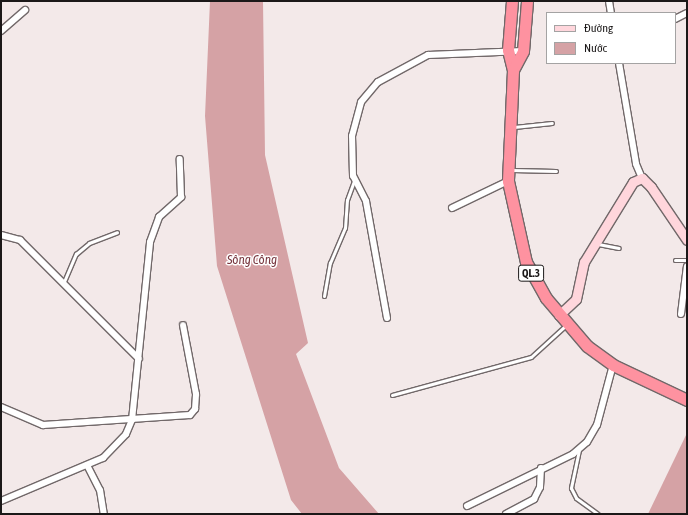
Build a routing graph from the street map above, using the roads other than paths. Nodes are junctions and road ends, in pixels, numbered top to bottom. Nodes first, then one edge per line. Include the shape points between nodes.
1 (512, 1) edge
2 (527, 1) edge
3 (609, 1) edge
4 (25, 10) dead end
5 (611, 12) edge
6 (687, 13) edge
7 (676, 18) edge
8 (1, 31) edge
9 (508, 50) junction
10 (523, 51) junction
11 (619, 64) edge
12 (513, 70) junction
13 (552, 123) dead end
14 (508, 127) junction
15 (180, 159) dead end
16 (556, 172) dead end
17 (508, 175) junction
18 (642, 178) junction
19 (355, 180) junction
20 (452, 208) dead end
21 (117, 232) dead end
22 (1, 235) edge
23 (687, 240) edge
24 (594, 243) junction
25 (619, 248) dead end
26 (675, 260) dead end
27 (687, 260) edge
28 (687, 266) edge
29 (63, 284) junction
30 (324, 296) dead end
31 (680, 314) dead end
32 (559, 316) junction
33 (386, 318) dead end
34 (184, 325) dead end
35 (567, 325) junction
36 (139, 359) junction
37 (613, 365) junction
38 (392, 395) dead end
39 (687, 400) edge
40 (1, 407) edge
41 (132, 420) junction
42 (579, 450) junction
43 (87, 465) junction
44 (541, 468) junction
45 (1, 501) edge
46 (467, 506) dead end
47 (104, 514) edge
48 (506, 514) edge
49 (598, 514) edge

1 - 9 highway, QL.3
2 - 10 highway, QL.3
3 - 5 street
4 - 8 street
6 - 7 street
9 - 10 street
9 - 12 highway, QL.3
9 - 19 street via 428,55 378,82 367,91 355,118
10 - 12 highway, QL.3
11 - 18 street via 636,164
12 - 14 highway, QL.3
13 - 14 lane
14 - 17 highway, QL.3
15 - 36 street via 181,197 159,217 150,242
16 - 17 lane
17 - 20 street
17 - 32 highway, QL.3 via 526,262
18 - 23 main road
18 - 24 main road via 626,188
19 - 30 lane via 347,200 345,228 330,263
19 - 33 street via 366,202
21 - 29 lane via 89,243 76,254
22 - 29 street via 20,240
24 - 25 lane
24 - 32 main road via 584,262 576,299
26 - 27 lane
28 - 31 street
29 - 36 street
32 - 35 highway, QL.3
34 - 41 street via 195,375 194,412 185,417
35 - 37 highway, QL.3 via 587,346
35 - 38 lane via 531,357
36 - 41 street
37 - 39 highway, QL.3
37 - 42 street via 597,425
40 - 41 street via 43,425
41 - 43 street via 119,445 103,458
42 - 44 street
42 - 49 lane via 570,488 576,498
43 - 45 street
43 - 47 street via 100,490
44 - 46 street
44 - 48 street via 540,487 534,499

